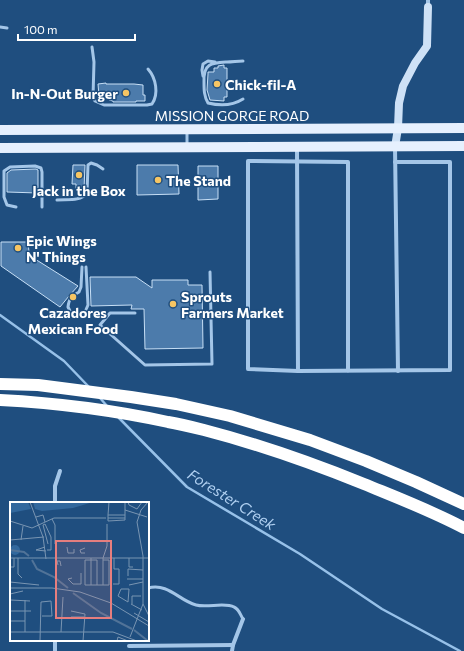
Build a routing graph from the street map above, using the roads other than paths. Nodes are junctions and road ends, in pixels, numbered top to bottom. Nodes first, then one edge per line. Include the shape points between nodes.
1 (428, 3) edge
2 (0, 28) edge
3 (7, 28) dead end
4 (92, 47) dead end
5 (243, 61) dead end
6 (148, 69) dead end
7 (243, 99) dead end
8 (398, 128) junction
9 (464, 128) edge
10 (187, 129) junction
11 (0, 130) edge
12 (464, 146) edge
13 (297, 147) junction
14 (395, 147) junction
15 (0, 148) edge
16 (187, 148) junction
17 (296, 162) junction
18 (395, 162) junction
19 (103, 169) dead end
20 (57, 200) dead end
21 (16, 207) dead end
22 (42, 207) dead end
23 (82, 267) dead end
24 (86, 267) dead end
25 (210, 272) dead end
26 (135, 313) dead end
27 (398, 370) junction
28 (298, 371) junction
29 (348, 371) junction
30 (0, 384) edge
31 (0, 400) edge
32 (60, 471) dead end
33 (55, 502) edge
34 (464, 504) edge
35 (464, 528) edge
36 (149, 588) edge
37 (243, 619) joint
38 (233, 645) junction
39 (129, 646) dead end
40 (232, 651) edge

1 - 8 street via 427,46 403,86
2 - 3 lane
4 - 6 lane via 94,97 99,104 152,104 156,99 156,84
5 - 7 lane via 208,62 203,64 202,70 205,98 208,103 231,104
8 - 9 main road, MISSION GORGE ROAD
8 - 10 main road, MISSION GORGE ROAD
8 - 14 street
10 - 11 main road, MISSION GORGE ROAD
10 - 16 lane
12 - 14 main road
13 - 14 main road
13 - 16 main road
13 - 17 street
14 - 18 street
15 - 16 main road
17 - 28 street
17 - 28 street via 248,161 248,369
17 - 29 street via 348,162
18 - 27 street
18 - 27 street via 450,162 450,370
19 - 20 lane via 91,163 88,165 87,193 84,197
21 - 22 lane via 7,205 4,198 4,171 10,167 35,166 42,172
23 - 24 lane via 79,292 69,301 68,307 71,313 78,315 85,312 88,305
25 - 26 lane via 212,364 145,364 100,325 110,313
27 - 29 street
28 - 29 street
30 - 34 highway via 38,385 131,397 230,416 310,440 366,461
31 - 35 highway via 81,407 202,429 321,466 424,508
32 - 33 street via 55,486
36 - 37 lane via 166,588 200,606 233,606 239,610
37 - 38 street
38 - 39 street
38 - 40 street

